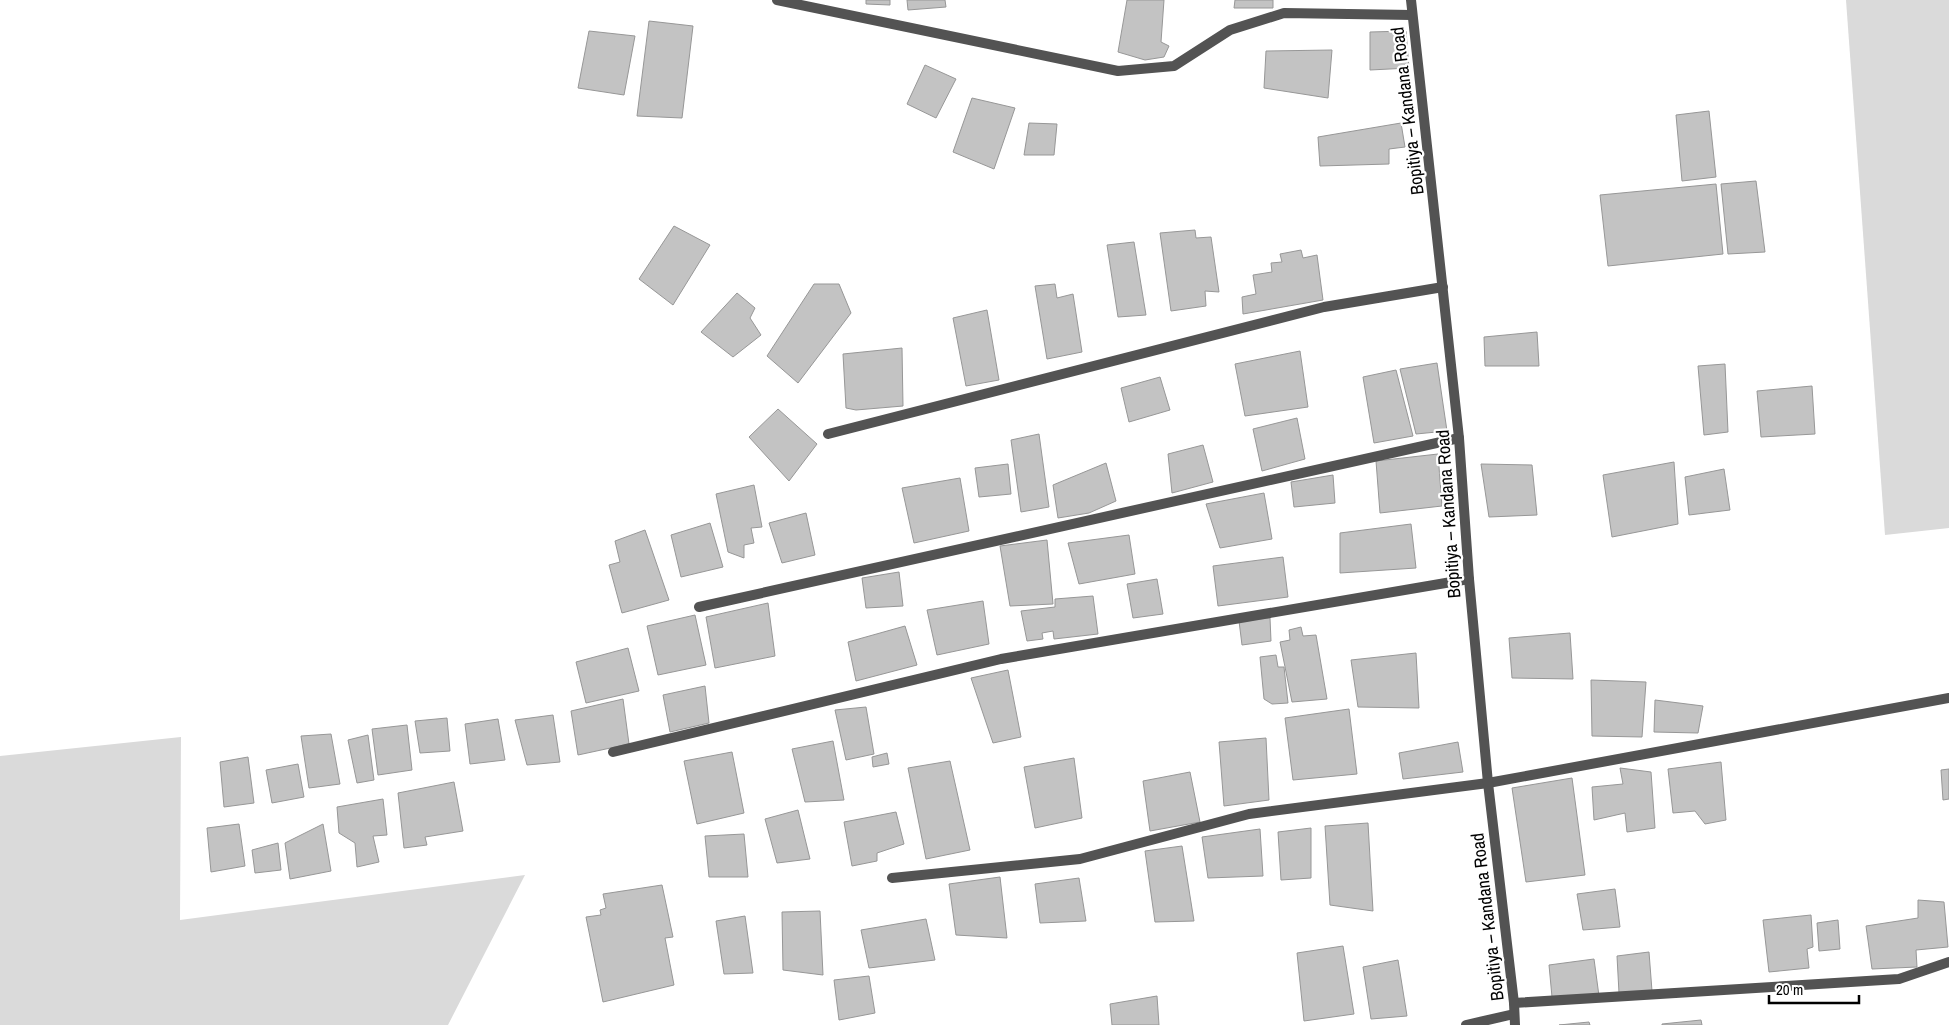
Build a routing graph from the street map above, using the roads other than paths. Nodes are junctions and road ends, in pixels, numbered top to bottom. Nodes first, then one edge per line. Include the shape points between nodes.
1 (777, 0) edge
2 (1411, 0) edge
3 (1412, 15) junction
4 (1444, 287) junction
5 (828, 434) dead end
6 (1459, 438) junction
7 (1469, 579) junction
8 (698, 607) dead end
9 (1949, 698) edge
10 (613, 752) dead end
11 (1488, 783) junction
12 (892, 878) dead end
13 (1949, 962) edge
14 (1514, 1003) junction
15 (1514, 1020) edge
16 (1466, 1025) edge

1 - 3 street via 1118,71 1174,66 1230,30 1284,13
2 - 3 street, Bopitiya – Kandana Road
3 - 4 street, Bopitiya – Kandana Road
4 - 5 street via 1324,307
4 - 6 street, Bopitiya – Kandana Road
6 - 7 street, Bopitiya – Kandana Road
6 - 8 street
7 - 10 street via 1001,659
7 - 11 street, Bopitiya – Kandana Road
9 - 11 street
11 - 12 street via 1248,814 1080,859
11 - 14 street, Bopitiya – Kandana Road
13 - 14 street via 1899,979
14 - 15 street, Bopitiya – Kandana Road
15 - 16 street

